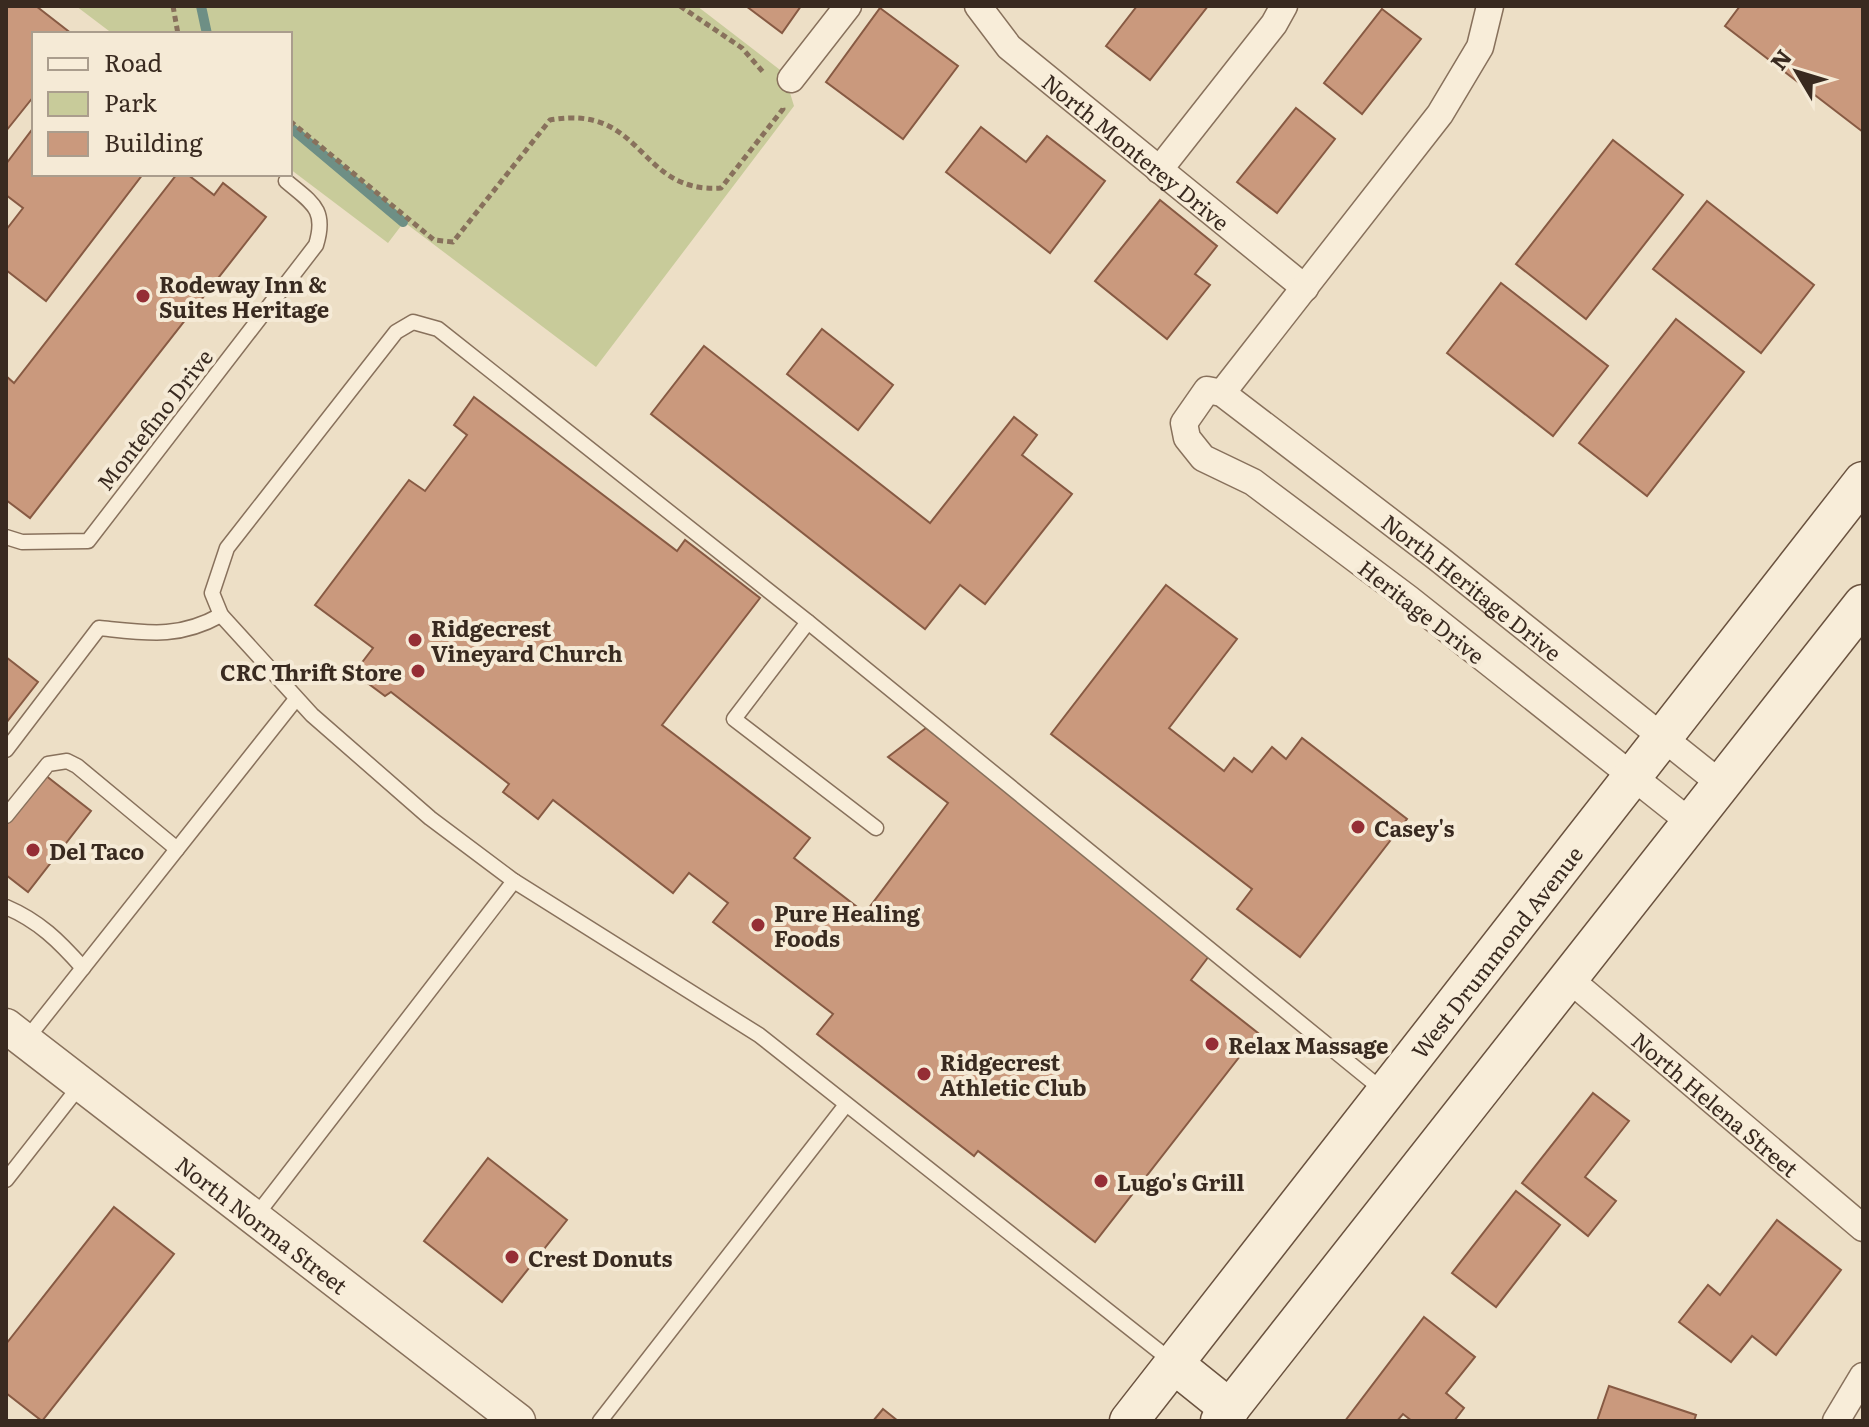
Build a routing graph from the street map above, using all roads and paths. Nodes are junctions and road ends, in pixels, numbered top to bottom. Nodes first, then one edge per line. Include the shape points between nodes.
1 (173, 6) edge
2 (680, 6) edge
3 (848, 6) edge
4 (978, 6) edge
5 (1284, 6) edge
6 (1490, 6) edge
7 (178, 32) edge
8 (779, 84) junction
9 (292, 123) edge
10 (1159, 170) junction
11 (286, 181) dead end
12 (1305, 288) junction
13 (1212, 395) junction
14 (1863, 481) edge
15 (6, 537) edge
16 (1863, 604) edge
17 (221, 615) junction
18 (808, 622) junction
19 (296, 699) junction
20 (1662, 738) junction
21 (6, 750) edge
22 (1633, 776) junction
23 (1721, 784) junction
24 (6, 816) edge
25 (1690, 822) junction
26 (876, 828) dead end
27 (177, 849) junction
28 (514, 881) junction
29 (6, 907) edge
30 (83, 968) junction
31 (1568, 978) junction
32 (16, 1034) edge
33 (83, 1082) junction
34 (1385, 1092) junction
35 (845, 1106) junction
36 (6, 1180) edge
37 (255, 1217) junction
38 (1863, 1228) edge
39 (1174, 1364) junction
40 (1863, 1376) edge
41 (1225, 1415) edge
42 (518, 1421) edge
43 (600, 1421) edge
44 (1129, 1421) edge
45 (1836, 1421) edge

1 - 7 path
2 - 8 path via 742,48
3 - 8 street
4 - 10 street, North Monterey Drive via 1009,47
5 - 10 street
6 - 12 street via 1480,47 1440,114
8 - 9 path via 783,109 721,188 680,182 658,171 614,126 576,117 550,120 453,242 434,240
10 - 12 street, North Monterey Drive
11 - 15 lane, Montefino Drive via 316,207 322,226 316,245 88,541 22,542
12 - 13 street
13 - 20 street, North Heritage Drive via 1439,559
13 - 22 street, Heritage Drive via 1184,423 1187,438 1203,458 1253,482
14 - 20 main road, West Drummond Avenue
16 - 23 main road
17 - 18 lane via 212,593 227,548 396,332 413,322 438,329
17 - 19 lane
17 - 21 lane via 195,629 155,634 99,628
18 - 26 lane via 734,719
18 - 34 lane
19 - 27 lane
19 - 28 lane via 430,818
20 - 22 main road, West Drummond Avenue
20 - 23 street, North Heritage Drive
22 - 25 street, Heritage Drive
22 - 34 main road, West Drummond Avenue
23 - 25 main road
24 - 27 lane via 48,764 67,761
25 - 31 main road
27 - 30 lane
28 - 35 lane via 759,1035
28 - 37 lane
29 - 30 lane via 54,935
30 - 32 lane
31 - 38 street, North Helena Street
31 - 41 main road
32 - 33 street, North Norma Street
33 - 36 lane
33 - 37 street, North Norma Street
34 - 39 main road, West Drummond Avenue
35 - 39 lane
35 - 43 lane
37 - 42 street, North Norma Street
39 - 41 main road
39 - 44 main road, West Drummond Avenue
40 - 45 street

